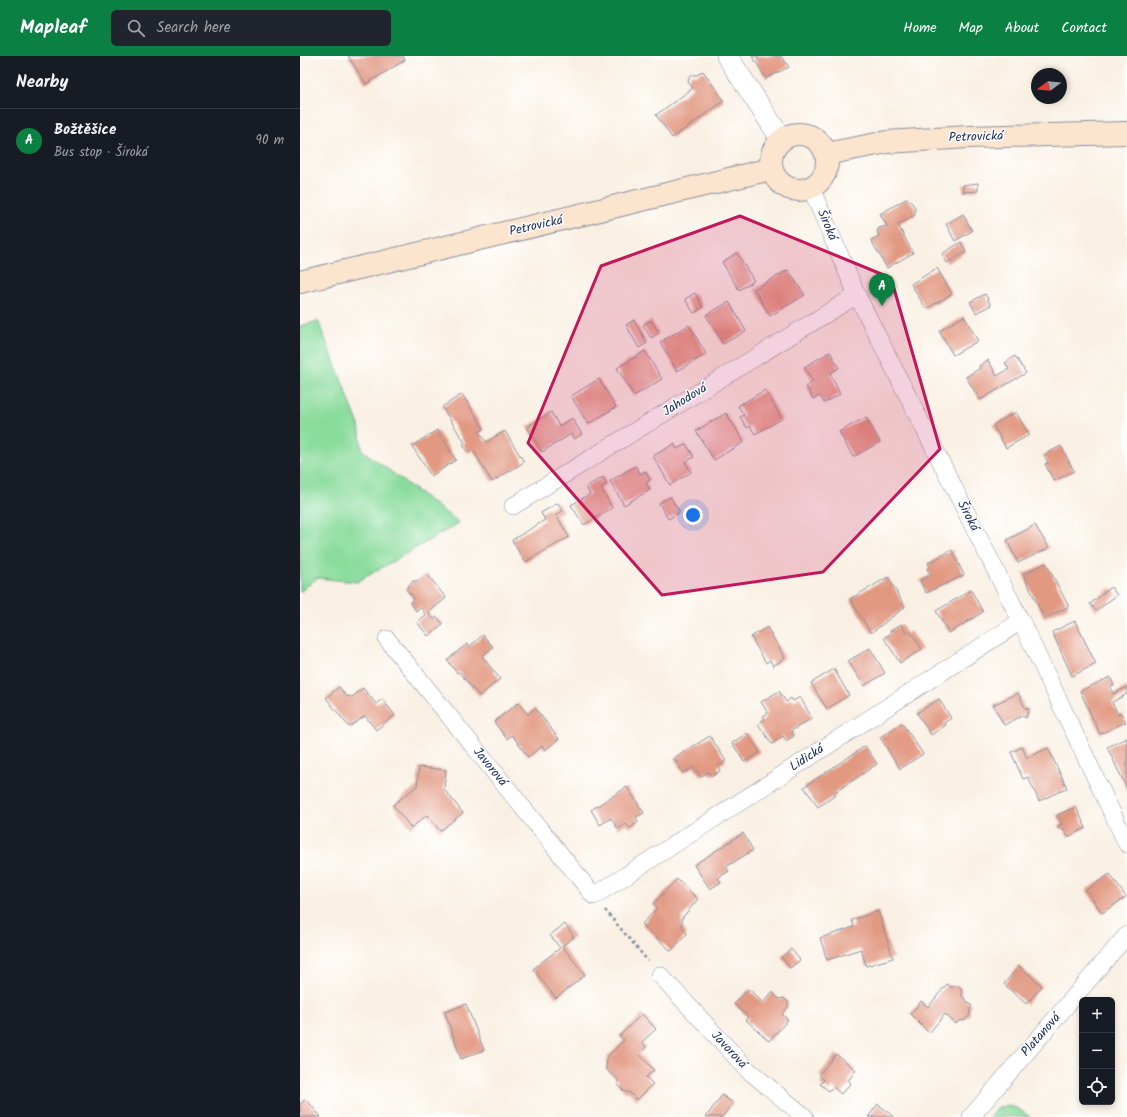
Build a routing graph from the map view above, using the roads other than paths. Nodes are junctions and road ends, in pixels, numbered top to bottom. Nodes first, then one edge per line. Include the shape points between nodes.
1 (727, 56) edge
2 (1127, 133) edge
3 (782, 140) junction
4 (826, 154) junction
5 (771, 169) junction
6 (811, 188) junction
7 (300, 282) edge
8 (857, 294) junction
9 (513, 506) dead end
10 (1021, 621) junction
11 (387, 639) dead end
12 (1127, 844) edge
13 (594, 896) joint
14 (1127, 935) edge
15 (660, 975) road end
16 (805, 1117) edge
17 (971, 1117) edge

1 - 3 street
2 - 4 main road, Petrovická via 887,142
3 - 4 main road via 802,134 821,145
3 - 5 main road via 771,158
4 - 6 main road via 825,174
5 - 6 main road via 777,180 787,188 799,191
5 - 7 main road, Petrovická
6 - 8 street, Široká
8 - 9 street, Jahodová
8 - 10 street, Široká
10 - 12 street, Široká
10 - 13 street, Lidická
11 - 13 street, Javorová
14 - 17 street, Platanová
15 - 16 street, Javorová via 748,1070

